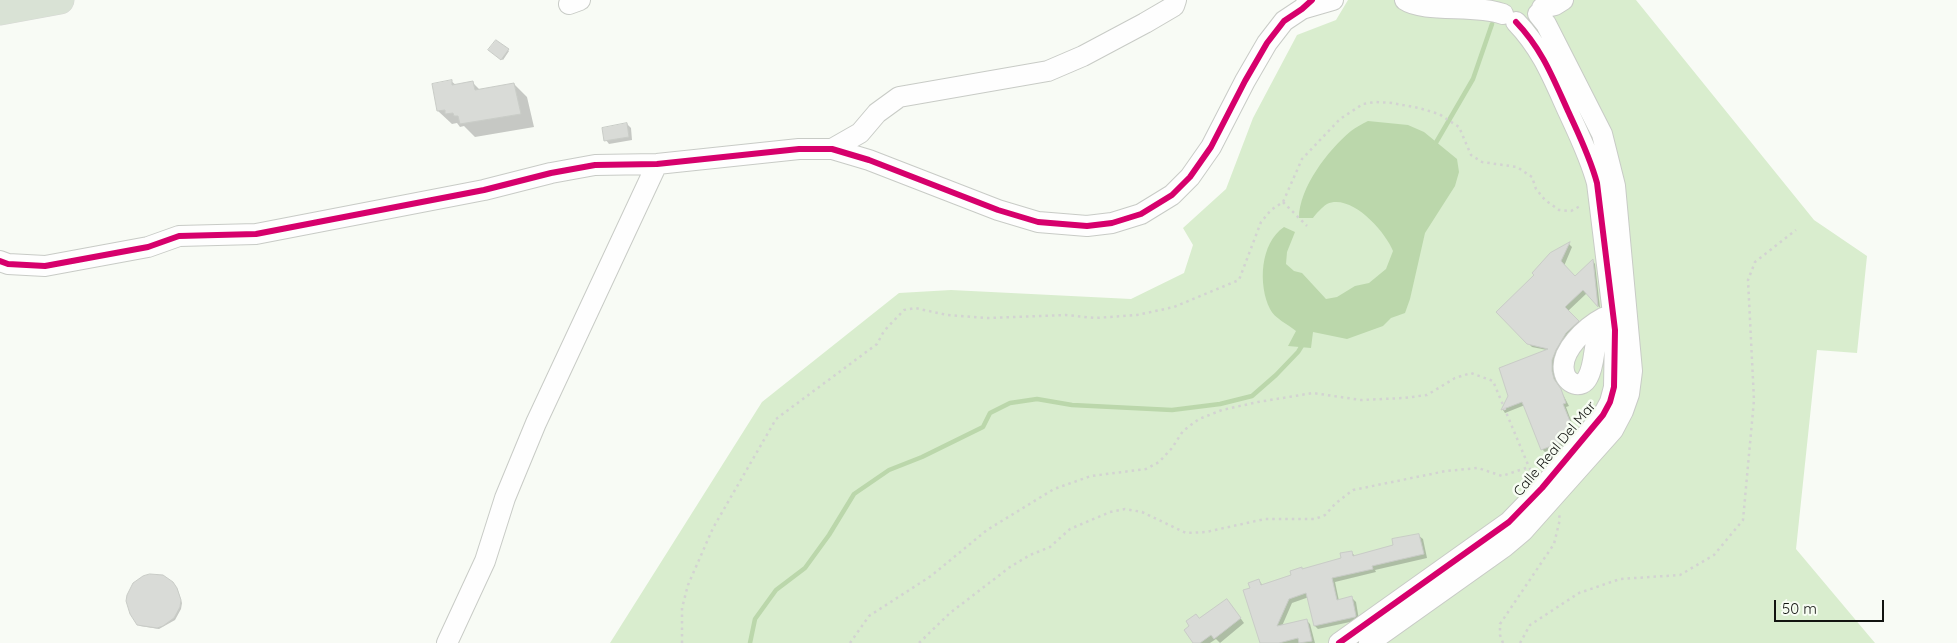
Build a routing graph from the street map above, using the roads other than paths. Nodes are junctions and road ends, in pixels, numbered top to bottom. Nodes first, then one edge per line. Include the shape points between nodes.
1 (60, 0) edge
2 (1176, 0) edge
3 (1333, 0) edge
4 (1405, 0) edge
5 (1564, 0) edge
6 (1307, 5) edge
7 (1541, 7) edge
8 (0, 10) edge
9 (1506, 12) edge
10 (1559, 69) junction
11 (1579, 111) junction
12 (832, 149) junction
13 (657, 164) junction
14 (0, 261) edge
15 (1621, 321) junction
16 (1585, 344) dead end
17 (1547, 493) junction
18 (447, 643) edge
19 (1339, 643) edge
20 (1369, 643) edge

1 - 8 highway
2 - 12 street via 1174,6 1145,23 1048,71 899,96 877,113 860,133
3 - 6 street
4 - 9 street via 1421,6
5 - 7 street
6 - 12 street via 1284,21 1267,43 1190,177 1172,195 1141,214 1112,223 1088,226 1038,222
7 - 9 street via 1532,19
7 - 10 street, Calle Real Del Mar
9 - 10 street, Calle Real Del Mar
10 - 11 street, Calle Real Del Mar
11 - 15 street, Calle Real Del Mar via 1597,183
11 - 15 street, Calle Real Del Mar via 1602,134 1615,186
12 - 13 street via 791,150
13 - 14 street via 595,165 256,234 179,236 148,248 45,266
13 - 18 street via 536,423 505,498 485,561
15 - 16 street via 1597,322
15 - 17 street, Calle Real Del Mar via 1632,371 1623,411 1613,430
17 - 19 street, Calle Real Del Mar
17 - 20 street, Calle Real Del Mar via 1523,531

